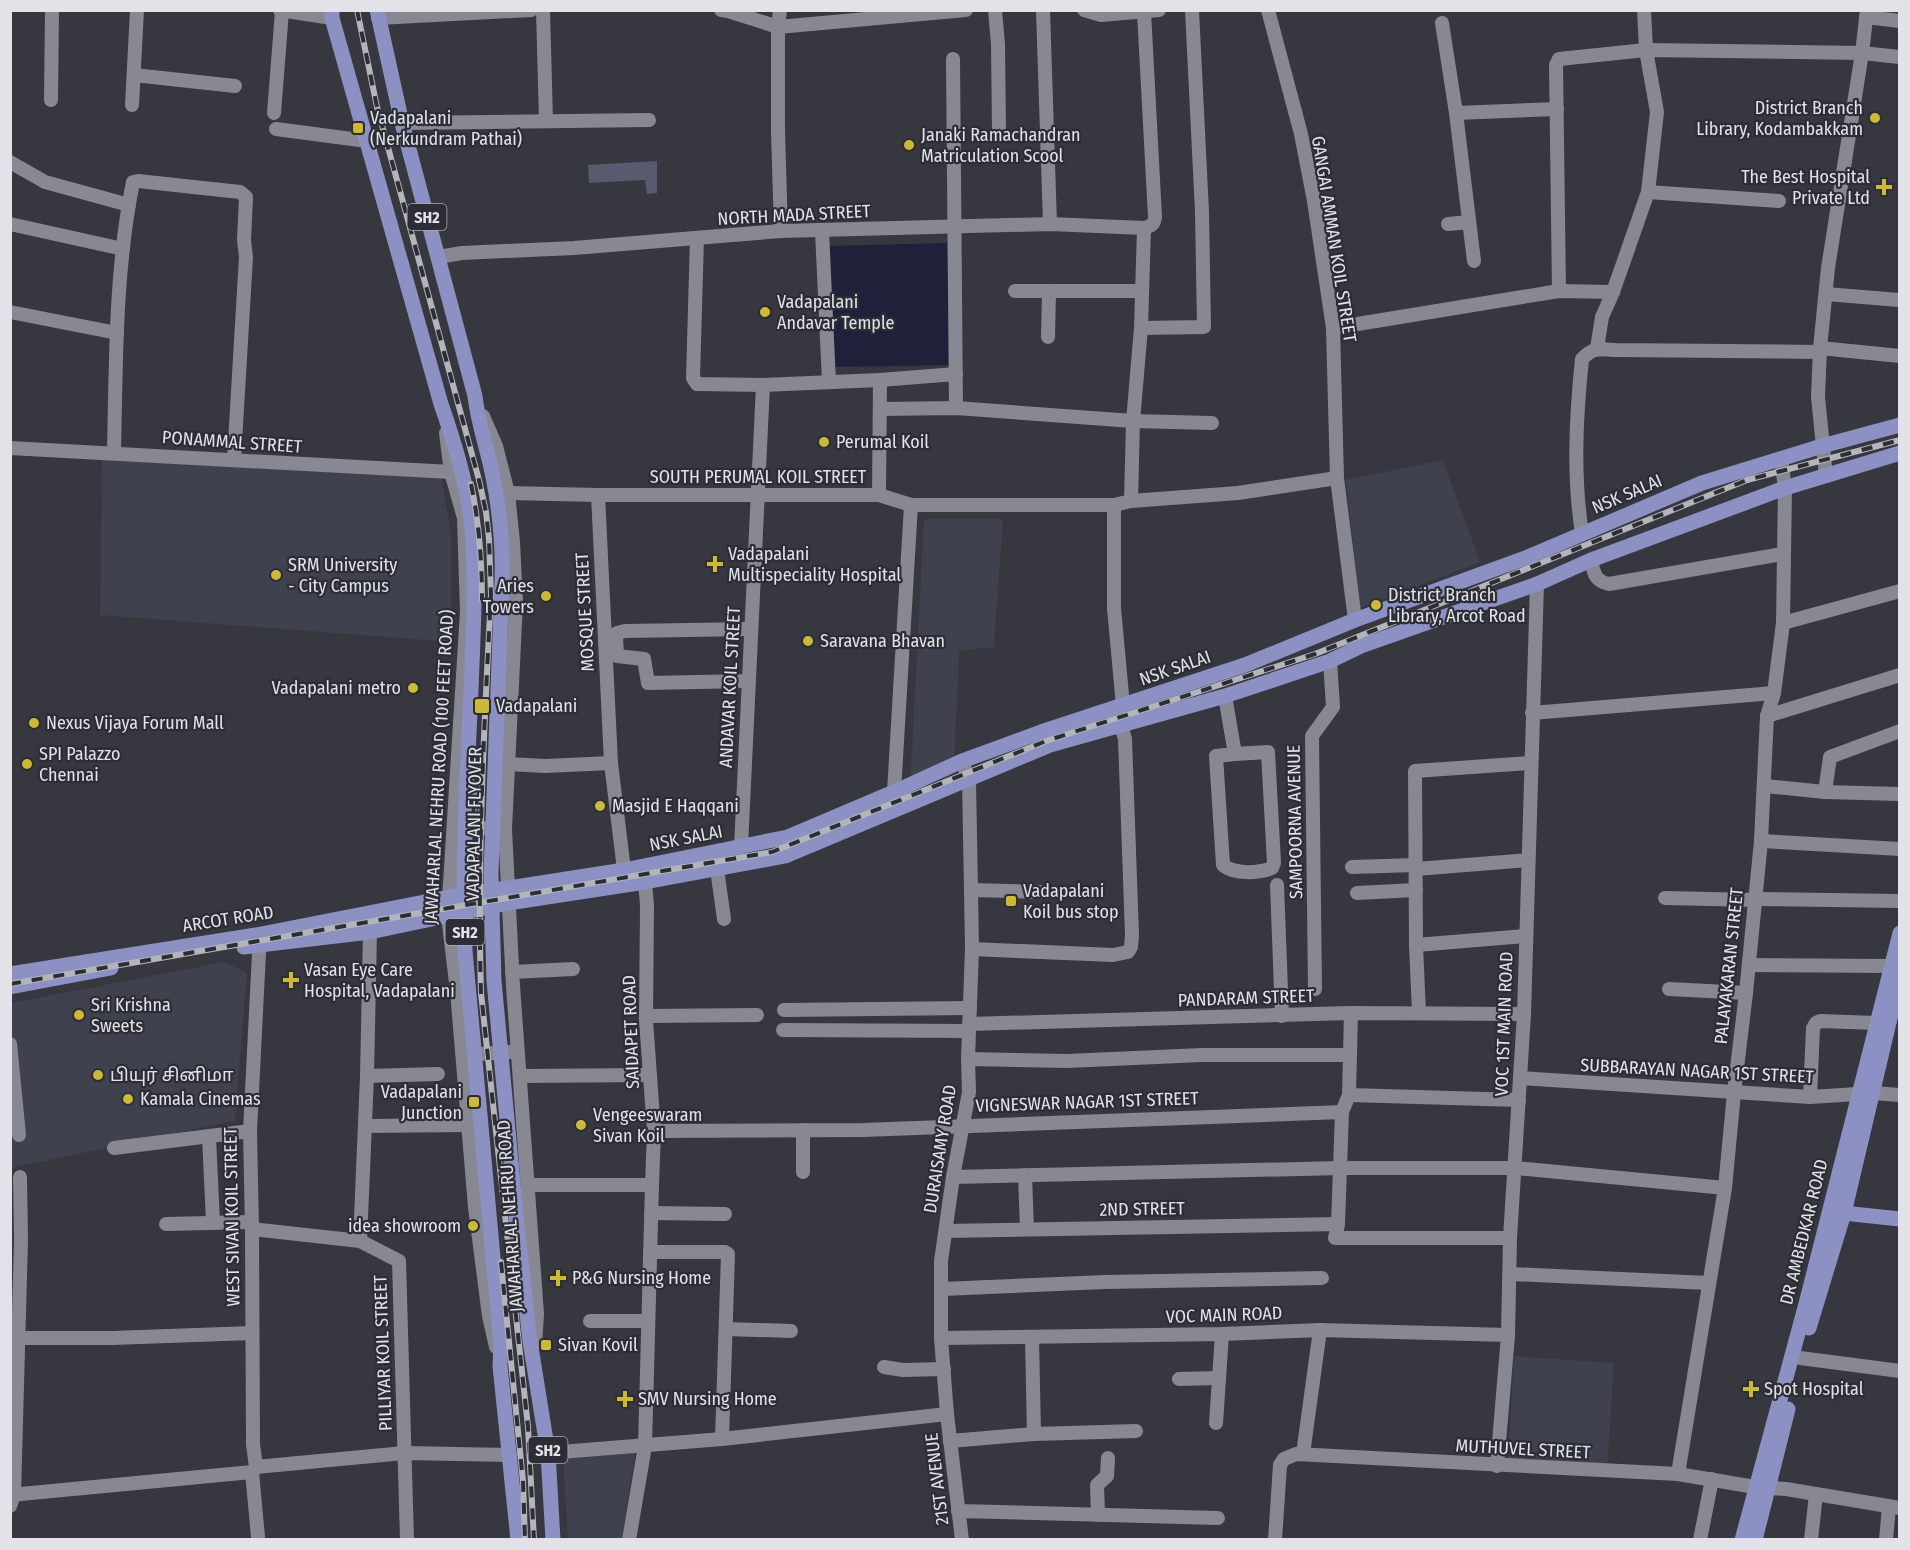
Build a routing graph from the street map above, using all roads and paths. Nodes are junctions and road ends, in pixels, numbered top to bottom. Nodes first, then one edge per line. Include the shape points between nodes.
1 (52, 10) edge
2 (137, 10) edge
3 (531, 10) edge
4 (543, 10) edge
5 (721, 10) edge
6 (780, 10) edge
7 (966, 10) edge
8 (995, 10) edge
9 (1043, 10) edge
10 (1084, 10) edge
11 (1159, 10) edge
12 (1192, 10) edge
13 (1268, 10) edge
14 (1644, 10) edge
15 (281, 11) edge
16 (728, 11) edge
17 (1144, 12) edge
18 (453, 13) edge
19 (332, 14) edge
20 (377, 14) edge
21 (1866, 14) edge
22 (1899, 21) edge
23 (1442, 22) dead end
24 (778, 27) junction
25 (1646, 50) junction
26 (1862, 53) junction
27 (1899, 57) edge
28 (953, 59) dead end
29 (134, 75) junction
30 (235, 86) dead end
31 (51, 100) dead end
32 (132, 105) dead end
33 (1557, 109) junction
34 (274, 113) dead end
35 (1456, 113) junction
36 (649, 120) dead end
37 (546, 121) junction
38 (402, 123) junction
39 (276, 129) dead end
40 (999, 132) dead end
41 (367, 141) junction
42 (10, 162) edge
43 (1648, 192) junction
44 (1779, 201) dead end
45 (129, 205) junction
46 (1469, 222) junction
47 (10, 224) edge
48 (1050, 224) junction
49 (1448, 224) dead end
50 (1148, 227) junction
51 (955, 228) junction
52 (781, 231) junction
53 (822, 231) junction
54 (697, 238) junction
55 (123, 249) junction
56 (438, 257) junction
57 (1474, 261) dead end
58 (1015, 291) dead end
59 (1142, 291) junction
60 (1559, 291) junction
61 (1049, 292) junction
62 (1613, 292) junction
63 (1826, 294) junction
64 (1899, 300) edge
65 (10, 312) edge
66 (1141, 328) junction
67 (1333, 328) junction
68 (117, 333) junction
69 (1048, 337) dead end
70 (1597, 348) junction
71 (1820, 350) junction
72 (1899, 356) edge
73 (956, 374) junction
74 (880, 380) junction
75 (829, 382) junction
76 (763, 385) junction
77 (475, 396) junction
78 (441, 404) junction
79 (956, 408) junction
80 (880, 409) junction
81 (1133, 420) junction
82 (1212, 423) dead end
83 (1899, 426) edge
84 (1870, 433) junction
85 (1822, 446) junction
86 (10, 448) edge
87 (114, 453) junction
88 (1899, 453) edge
89 (234, 459) junction
90 (1781, 459) junction
91 (1880, 459) junction
92 (452, 472) junction
93 (1826, 476) junction
94 (1337, 478) junction
95 (1785, 488) junction
96 (508, 493) junction
97 (759, 494) junction
98 (598, 495) junction
99 (879, 495) junction
100 (1131, 501) junction
101 (911, 505) junction
102 (1114, 506) junction
103 (1582, 533) junction
104 (1782, 554) junction
105 (1591, 560) junction
106 (1537, 584) junction
107 (1899, 591) edge
108 (1355, 620) junction
109 (1783, 623) junction
110 (751, 629) junction
111 (1296, 644) junction
112 (1330, 661) junction
113 (1303, 670) junction
114 (1899, 675) edge
115 (748, 681) junction
116 (1774, 693) junction
117 (1225, 696) junction
118 (1123, 706) junction
119 (1532, 713) junction
120 (1767, 716) junction
121 (1121, 725) junction
122 (1899, 731) edge
123 (1235, 754) junction
124 (962, 761) junction
125 (611, 763) junction
126 (508, 764) junction
127 (1531, 764) junction
128 (969, 780) junction
129 (1765, 786) junction
130 (894, 792) junction
131 (1825, 792) junction
132 (1899, 794) edge
133 (453, 827) junction
134 (505, 829) junction
135 (1761, 841) junction
136 (741, 847) junction
137 (1899, 849) edge
138 (1528, 860) junction
139 (1352, 867) dead end
140 (1416, 867) junction
141 (717, 869) junction
142 (624, 870) junction
143 (645, 882) junction
144 (1277, 885) dead end
145 (971, 890) junction
146 (1416, 890) junction
147 (1040, 892) dead end
148 (1357, 893) dead end
149 (508, 896) junction
150 (450, 897) junction
151 (1665, 898) dead end
152 (1755, 900) junction
153 (1899, 901) edge
154 (448, 916) junction
155 (724, 919) dead end
156 (370, 932) junction
157 (1899, 933) edge
158 (1525, 936) junction
159 (257, 945) junction
160 (1416, 945) junction
161 (205, 948) junction
162 (972, 949) junction
163 (1749, 965) junction
164 (83, 968) junction
165 (573, 969) dead end
166 (1895, 971) edge
167 (512, 972) junction
168 (10, 974) edge
169 (10, 987) edge
170 (1669, 988) dead end
171 (1315, 989) dead end
172 (1746, 993) junction
173 (970, 1008) junction
174 (783, 1010) dead end
175 (1351, 1013) junction
176 (1419, 1013) junction
177 (1524, 1014) junction
178 (757, 1015) dead end
179 (646, 1016) junction
180 (1282, 1016) junction
181 (1888, 1026) edge
182 (968, 1027) junction
183 (783, 1030) dead end
184 (10, 1044) edge
185 (518, 1051) junction
186 (1350, 1054) junction
187 (463, 1055) junction
188 (968, 1059) junction
189 (438, 1074) dead end
190 (650, 1075) junction
191 (367, 1076) junction
192 (520, 1076) junction
193 (1520, 1078) junction
194 (1734, 1093) junction
195 (1866, 1094) junction
196 (1349, 1095) junction
197 (1899, 1095) edge
198 (1810, 1097) junction
199 (1519, 1100) junction
200 (1342, 1112) junction
201 (468, 1125) junction
202 (964, 1125) junction
203 (365, 1126) junction
204 (803, 1130) junction
205 (250, 1131) junction
206 (654, 1131) junction
207 (19, 1136) dead end
208 (209, 1137) junction
209 (114, 1148) dead end
210 (1341, 1168) junction
211 (1516, 1168) junction
212 (803, 1172) dead end
213 (1025, 1175) junction
214 (20, 1177) dead end
215 (953, 1177) junction
216 (528, 1185) junction
217 (652, 1185) junction
218 (1725, 1188) junction
219 (1836, 1212) junction
220 (651, 1214) junction
221 (725, 1214) dead end
222 (1899, 1219) edge
223 (213, 1222) junction
224 (166, 1224) dead end
225 (252, 1226) junction
226 (1027, 1229) junction
227 (946, 1231) junction
228 (1337, 1231) junction
229 (1510, 1238) junction
230 (360, 1241) junction
231 (650, 1252) junction
232 (1510, 1274) junction
233 (1322, 1278) dead end
234 (1709, 1283) junction
235 (15, 1290) edge
236 (941, 1296) junction
237 (590, 1321) dead end
238 (648, 1321) junction
239 (726, 1329) junction
240 (1320, 1330) junction
241 (791, 1331) dead end
242 (252, 1333) junction
243 (1222, 1334) junction
244 (1508, 1335) junction
245 (14, 1337) edge
246 (941, 1338) junction
247 (1032, 1338) junction
248 (1800, 1358) junction
249 (534, 1362) junction
250 (500, 1366) junction
251 (884, 1367) dead end
252 (944, 1369) junction
253 (1899, 1371) edge
254 (1219, 1378) junction
255 (1179, 1379) dead end
256 (947, 1414) junction
257 (1216, 1423) dead end
258 (1136, 1431) dead end
259 (1034, 1434) junction
260 (722, 1439) junction
261 (950, 1441) junction
262 (645, 1446) junction
263 (13, 1453) edge
264 (404, 1453) junction
265 (548, 1453) junction
266 (1303, 1454) junction
267 (510, 1455) junction
268 (1108, 1458) dead end
269 (1497, 1466) junction
270 (254, 1470) junction
271 (1677, 1474) junction
272 (1712, 1479) junction
273 (1761, 1487) junction
274 (1816, 1494) junction
275 (12, 1499) edge
276 (1894, 1508) edge
277 (958, 1511) junction
278 (1098, 1515) junction
279 (1218, 1518) dead end
280 (258, 1537) dead end
281 (407, 1539) edge
282 (518, 1539) edge
283 (554, 1539) edge
284 (629, 1539) edge
285 (962, 1539) edge
286 (1275, 1539) edge
287 (1700, 1539) edge
288 (1742, 1539) edge
289 (1755, 1539) edge
290 (1811, 1539) edge
291 (1886, 1539) edge

1 - 31 street
2 - 29 street
3 - 18 street
4 - 37 street
5 - 16 street
6 - 24 street
7 - 24 street
8 - 40 street
9 - 48 street
10 - 17 street via 1101,15
11 - 17 street
12 - 66 street via 1204,327
13 - 67 street, GANGAI AMMAN KOIL STREET via 1301,134
14 - 25 street
15 - 19 street
15 - 34 street
16 - 24 street
17 - 50 street via 1155,217
18 - 20 street
19 - 41 main road, JAWAHARLAL NEHRU ROAD (100 FEET ROAD) / SH2
20 - 38 main road, SH2
21 - 22 street
21 - 26 street
23 - 35 street
24 - 52 street
25 - 26 street
25 - 33 street via 1559,59
25 - 43 street via 1657,112
26 - 27 street
26 - 63 street
28 - 51 street
29 - 30 street
29 - 32 street
33 - 35 street
33 - 60 street
35 - 46 street
36 - 37 street
37 - 38 street
38 - 56 main road, SH2
39 - 41 street
41 - 78 main road, JAWAHARLAL NEHRU ROAD (100 FEET ROAD) / SH2
42 - 45 street via 45,182
43 - 44 street
43 - 62 street
45 - 55 street
45 - 89 street via 133,182 138,181 240,192 246,197
46 - 49 street
46 - 57 street
47 - 55 street
48 - 50 street, NORTH MADA STREET
48 - 51 street, NORTH MADA STREET
50 - 59 street
51 - 53 street, NORTH MADA STREET
51 - 73 street
52 - 53 street, NORTH MADA STREET
52 - 54 street, NORTH MADA STREET
53 - 75 street
54 - 56 street, NORTH MADA STREET
54 - 76 street via 693,378 697,384
55 - 68 street
56 - 77 main road, SH2
58 - 61 street
59 - 61 street
59 - 66 street
60 - 62 street
60 - 67 street
61 - 69 street
62 - 70 street via 1602,316
63 - 64 street
63 - 71 street
65 - 68 street
66 - 81 street
67 - 94 street, GANGAI AMMAN KOIL STREET
68 - 87 street
70 - 71 street
70 - 103 street via 1582,359 1579,384 1576,445
71 - 72 street
71 - 85 street
73 - 74 street
73 - 79 street
74 - 75 street
74 - 80 street
75 - 76 street
76 - 97 street, ANDAVAR KOIL STREET
77 - 96 street via 496,446
77 - 249 main road, VADAPALANI FLYOVER / SH2 via 494,478 502,551 490,874 494,969 516,1215
78 - 92 street, JAWAHARLAL NEHRU ROAD (100 FEET ROAD)
78 - 250 main road, VADAPALANI FLYOVER / SH2 via 462,471 471,518 475,593 463,886 465,951
79 - 80 street
79 - 81 street
80 - 99 street
81 - 82 street
81 - 100 street
83 - 84 main road, NSK SALAI
84 - 85 main road, NSK SALAI
84 - 91 main road
85 - 90 main road, NSK SALAI
85 - 93 street
86 - 87 street, PONAMMAL STREET
87 - 89 street, PONAMMAL STREET
88 - 91 main road
89 - 92 street, PONAMMAL STREET
90 - 95 street, PALAYAKARAN STREET
90 - 103 main road, NSK SALAI via 1702,483
91 - 93 main road
92 - 133 street, JAWAHARLAL NEHRU ROAD (100 FEET ROAD) via 464,518 467,612
93 - 95 main road
94 - 100 street, SOUTH PERUMAL KOIL STREET via 1238,493
94 - 108 street, GANGAI AMMAN KOIL STREET
95 - 104 street, PALAYAKARAN STREET
95 - 105 main road
96 - 98 street, SOUTH PERUMAL KOIL STREET
96 - 126 street via 516,602
97 - 98 street, SOUTH PERUMAL KOIL STREET
97 - 99 street, SOUTH PERUMAL KOIL STREET
97 - 110 street, ANDAVAR KOIL STREET
98 - 125 street, MOSQUE STREET
99 - 101 street, SOUTH PERUMAL KOIL STREET
100 - 102 street, SOUTH PERUMAL KOIL STREET
101 - 102 street, SOUTH PERUMAL KOIL STREET
101 - 130 street
102 - 118 street via 1114,608
103 - 108 main road, NSK SALAI via 1528,557
104 - 105 street via 1609,584 1594,577
104 - 109 street, PALAYAKARAN STREET
105 - 106 main road
106 - 112 main road via 1361,646
106 - 119 street, VOC 1ST MAIN ROAD
107 - 109 street
108 - 111 main road, NSK SALAI
109 - 116 street, PALAYAKARAN STREET
110 - 115 street, ANDAVAR KOIL STREET
110 - 115 street via 626,631 616,636 617,656 644,659 648,683
111 - 113 main road
111 - 118 main road, NSK SALAI
112 - 113 main road
112 - 171 street, SAMPOORNA AVENUE via 1333,707 1312,735
113 - 117 main road
114 - 120 street
115 - 136 street, ANDAVAR KOIL STREET
116 - 119 street
116 - 120 street, PALAYAKARAN STREET
117 - 121 main road
117 - 123 street
118 - 124 main road, NSK SALAI
119 - 127 street, VOC 1ST MAIN ROAD
120 - 129 street, PALAYAKARAN STREET
121 - 128 main road via 1050,745
121 - 162 street via 1125,739 1132,935 1128,952 1113,955
122 - 131 street via 1830,757
123 - 123 street via 1216,756 1223,865 1240,871 1264,871 1274,863 1268,752
124 - 128 street, DURAISAMY ROAD
124 - 130 main road, NSK SALAI
125 - 126 street
125 - 142 street, MOSQUE STREET
126 - 134 street
127 - 138 street, VOC 1ST MAIN ROAD
127 - 140 street via 1415,771
128 - 141 main road via 785,856
128 - 145 street, DURAISAMY ROAD
129 - 131 street
129 - 135 street, PALAYAKARAN STREET
130 - 136 main road, NSK SALAI via 788,837
131 - 132 street
133 - 134 street
133 - 150 street, JAWAHARLAL NEHRU ROAD (100 FEET ROAD)
134 - 149 street
135 - 137 street
135 - 152 street, PALAYAKARAN STREET
136 - 142 main road, NSK SALAI
138 - 140 street
138 - 158 street, VOC 1ST MAIN ROAD
139 - 140 street
140 - 146 street
141 - 143 main road
141 - 155 street
142 - 149 main road, NSK SALAI
143 - 149 main road
143 - 179 street, SAIDAPET ROAD
144 - 180 street
145 - 147 street
145 - 162 street, DURAISAMY ROAD
146 - 148 street
146 - 160 street
149 - 150 main road, NSK SALAI
149 - 154 main road
149 - 167 street, JAWAHARLAL NEHRU ROAD
150 - 154 street, JAWAHARLAL NEHRU ROAD (100 FEET ROAD)
150 - 161 main road, ARCOT ROAD
151 - 152 street
152 - 153 street
152 - 163 street, PALAYAKARAN STREET
154 - 156 main road
154 - 187 street, JAWAHARLAL NEHRU ROAD (100 FEET ROAD)
156 - 159 main road
156 - 191 street
157 - 166 main road, DR AMBEDKAR ROAD
158 - 160 street
158 - 177 street, VOC 1ST MAIN ROAD
159 - 161 main road, ARCOT ROAD
159 - 205 street, WEST SIVAN KOIL STREET
160 - 176 street
161 - 164 main road, ARCOT ROAD
162 - 173 street, DURAISAMY ROAD
163 - 166 street
163 - 172 street, PALAYAKARAN STREET
164 - 168 main road, ARCOT ROAD
164 - 169 main road, ARCOT ROAD
165 - 167 street
166 - 181 main road, DR AMBEDKAR ROAD
167 - 185 street, JAWAHARLAL NEHRU ROAD
170 - 172 street
172 - 194 street, PALAYAKARAN STREET
173 - 174 street
173 - 182 street, DURAISAMY ROAD
175 - 176 street, PANDARAM STREET
175 - 180 street, PANDARAM STREET
175 - 186 street
176 - 177 street, PANDARAM STREET
177 - 193 street, VOC 1ST MAIN ROAD
178 - 179 street
179 - 190 street, SAIDAPET ROAD
180 - 182 street, PANDARAM STREET
181 - 195 main road, DR AMBEDKAR ROAD
181 - 198 street via 1816,1023
182 - 183 street, PANDARAM STREET
182 - 188 street, DURAISAMY ROAD
184 - 207 street
185 - 187 street
185 - 192 street, JAWAHARLAL NEHRU ROAD
186 - 188 street via 1066,1061
186 - 196 street
187 - 201 street, JAWAHARLAL NEHRU ROAD (100 FEET ROAD)
188 - 202 street, DURAISAMY ROAD
189 - 191 street
190 - 192 street
190 - 206 street, SAIDAPET ROAD
191 - 203 street
192 - 216 street, JAWAHARLAL NEHRU ROAD
193 - 194 street, SUBBARAYAN NAGAR 1ST STREET
193 - 199 street, VOC 1ST MAIN ROAD
194 - 198 street, SUBBARAYAN NAGAR 1ST STREET
194 - 218 street, PALAYAKARAN STREET
195 - 197 street, SUBBARAYAN NAGAR 1ST STREET
195 - 198 street, SUBBARAYAN NAGAR 1ST STREET
195 - 219 main road, DR AMBEDKAR ROAD
196 - 199 street
196 - 200 street
199 - 211 street, VOC 1ST MAIN ROAD
200 - 202 street, VIGNESWAR NAGAR 1ST STREET
200 - 210 street
201 - 203 street
201 - 250 street, JAWAHARLAL NEHRU ROAD (100 FEET ROAD) via 487,1305
202 - 204 street, VIGNESWAR NAGAR 1ST STREET
202 - 215 street, DURAISAMY ROAD
203 - 230 street
204 - 206 street, VIGNESWAR NAGAR 1ST STREET
204 - 212 street
205 - 208 street
205 - 225 street, WEST SIVAN KOIL STREET
206 - 217 street, SAIDAPET ROAD
208 - 209 street
208 - 223 street
210 - 211 street
210 - 213 street
210 - 228 street
211 - 218 street
211 - 229 street, VOC 1ST MAIN ROAD
213 - 215 street
213 - 226 street
214 - 235 street via 21,1240
215 - 227 street, DURAISAMY ROAD
216 - 217 street
216 - 249 street, JAWAHARLAL NEHRU ROAD via 537,1314
217 - 220 street, SAIDAPET ROAD
218 - 234 street, PALAYAKARAN STREET
219 - 222 main road
219 - 248 main road, DR AMBEDKAR ROAD
219 - 273 main road, DR AMBEDKAR ROAD via 1794,1350
220 - 221 street
220 - 231 street, SAIDAPET ROAD
223 - 224 street, PILLIYAR KOIL STREET
223 - 225 street, PILLIYAR KOIL STREET
225 - 230 street, PILLIYAR KOIL STREET
225 - 242 street, WEST SIVAN KOIL STREET
226 - 227 street, 2ND STREET
226 - 228 street, 2ND STREET
227 - 236 street, DURAISAMY ROAD
228 - 229 street, 2ND STREET
229 - 232 street, VOC 1ST MAIN ROAD
230 - 264 street, PILLIYAR KOIL STREET via 399,1261
231 - 238 street, SAIDAPET ROAD
231 - 239 street via 728,1254
232 - 234 street
232 - 244 street, VOC 1ST MAIN ROAD
233 - 236 street via 942,1289
234 - 271 street, PALAYAKARAN STREET
235 - 245 street
236 - 246 street, DURAISAMY ROAD
237 - 238 street
238 - 262 street, SAIDAPET ROAD
239 - 241 street
239 - 260 street
240 - 243 street, VOC MAIN ROAD
240 - 244 street, VOC MAIN ROAD
240 - 266 street
242 - 245 street
242 - 270 street, WEST SIVAN KOIL STREET
243 - 247 street, VOC MAIN ROAD
243 - 254 street
244 - 269 street, VOC 1ST MAIN ROAD
245 - 263 street
246 - 247 street, VOC MAIN ROAD
246 - 252 street, DURAISAMY ROAD
247 - 259 street
248 - 253 street
248 - 273 main road, DR AMBEDKAR ROAD
249 - 265 main road, JAWAHARLAL NEHRU ROAD / SH2
250 - 267 main road, JAWAHARLAL NEHRU ROAD (100 FEET ROAD) / SH2
251 - 252 street
252 - 256 street, DURAISAMY ROAD
254 - 255 street
254 - 257 street
256 - 260 street
256 - 261 street, 21ST AVENUE
258 - 259 street
259 - 261 street
260 - 262 street
261 - 277 street, 21ST AVENUE
262 - 265 street
262 - 284 street, SAIDAPET ROAD
263 - 275 street
264 - 267 street
264 - 270 street
264 - 281 street
265 - 283 main road, JAWAHARLAL NEHRU ROAD / SH2
266 - 269 street, MUTHUVEL STREET
266 - 286 street, MUTHUVEL STREET via 1290,1455 1280,1465
267 - 282 main road, JAWAHARLAL NEHRU ROAD (100 FEET ROAD) / SH2
268 - 278 street via 1107,1476 1098,1485
269 - 271 street, MUTHUVEL STREET
270 - 275 street
270 - 280 street, WEST SIVAN KOIL STREET
271 - 272 street, MUTHUVEL STREET
272 - 273 street, MUTHUVEL STREET
272 - 287 street
273 - 274 street, MUTHUVEL STREET
273 - 288 main road, DR AMBEDKAR ROAD
273 - 289 main road
274 - 276 street, MUTHUVEL STREET
274 - 290 street
276 - 291 street
277 - 278 street
277 - 285 street, 21ST AVENUE
278 - 279 street

